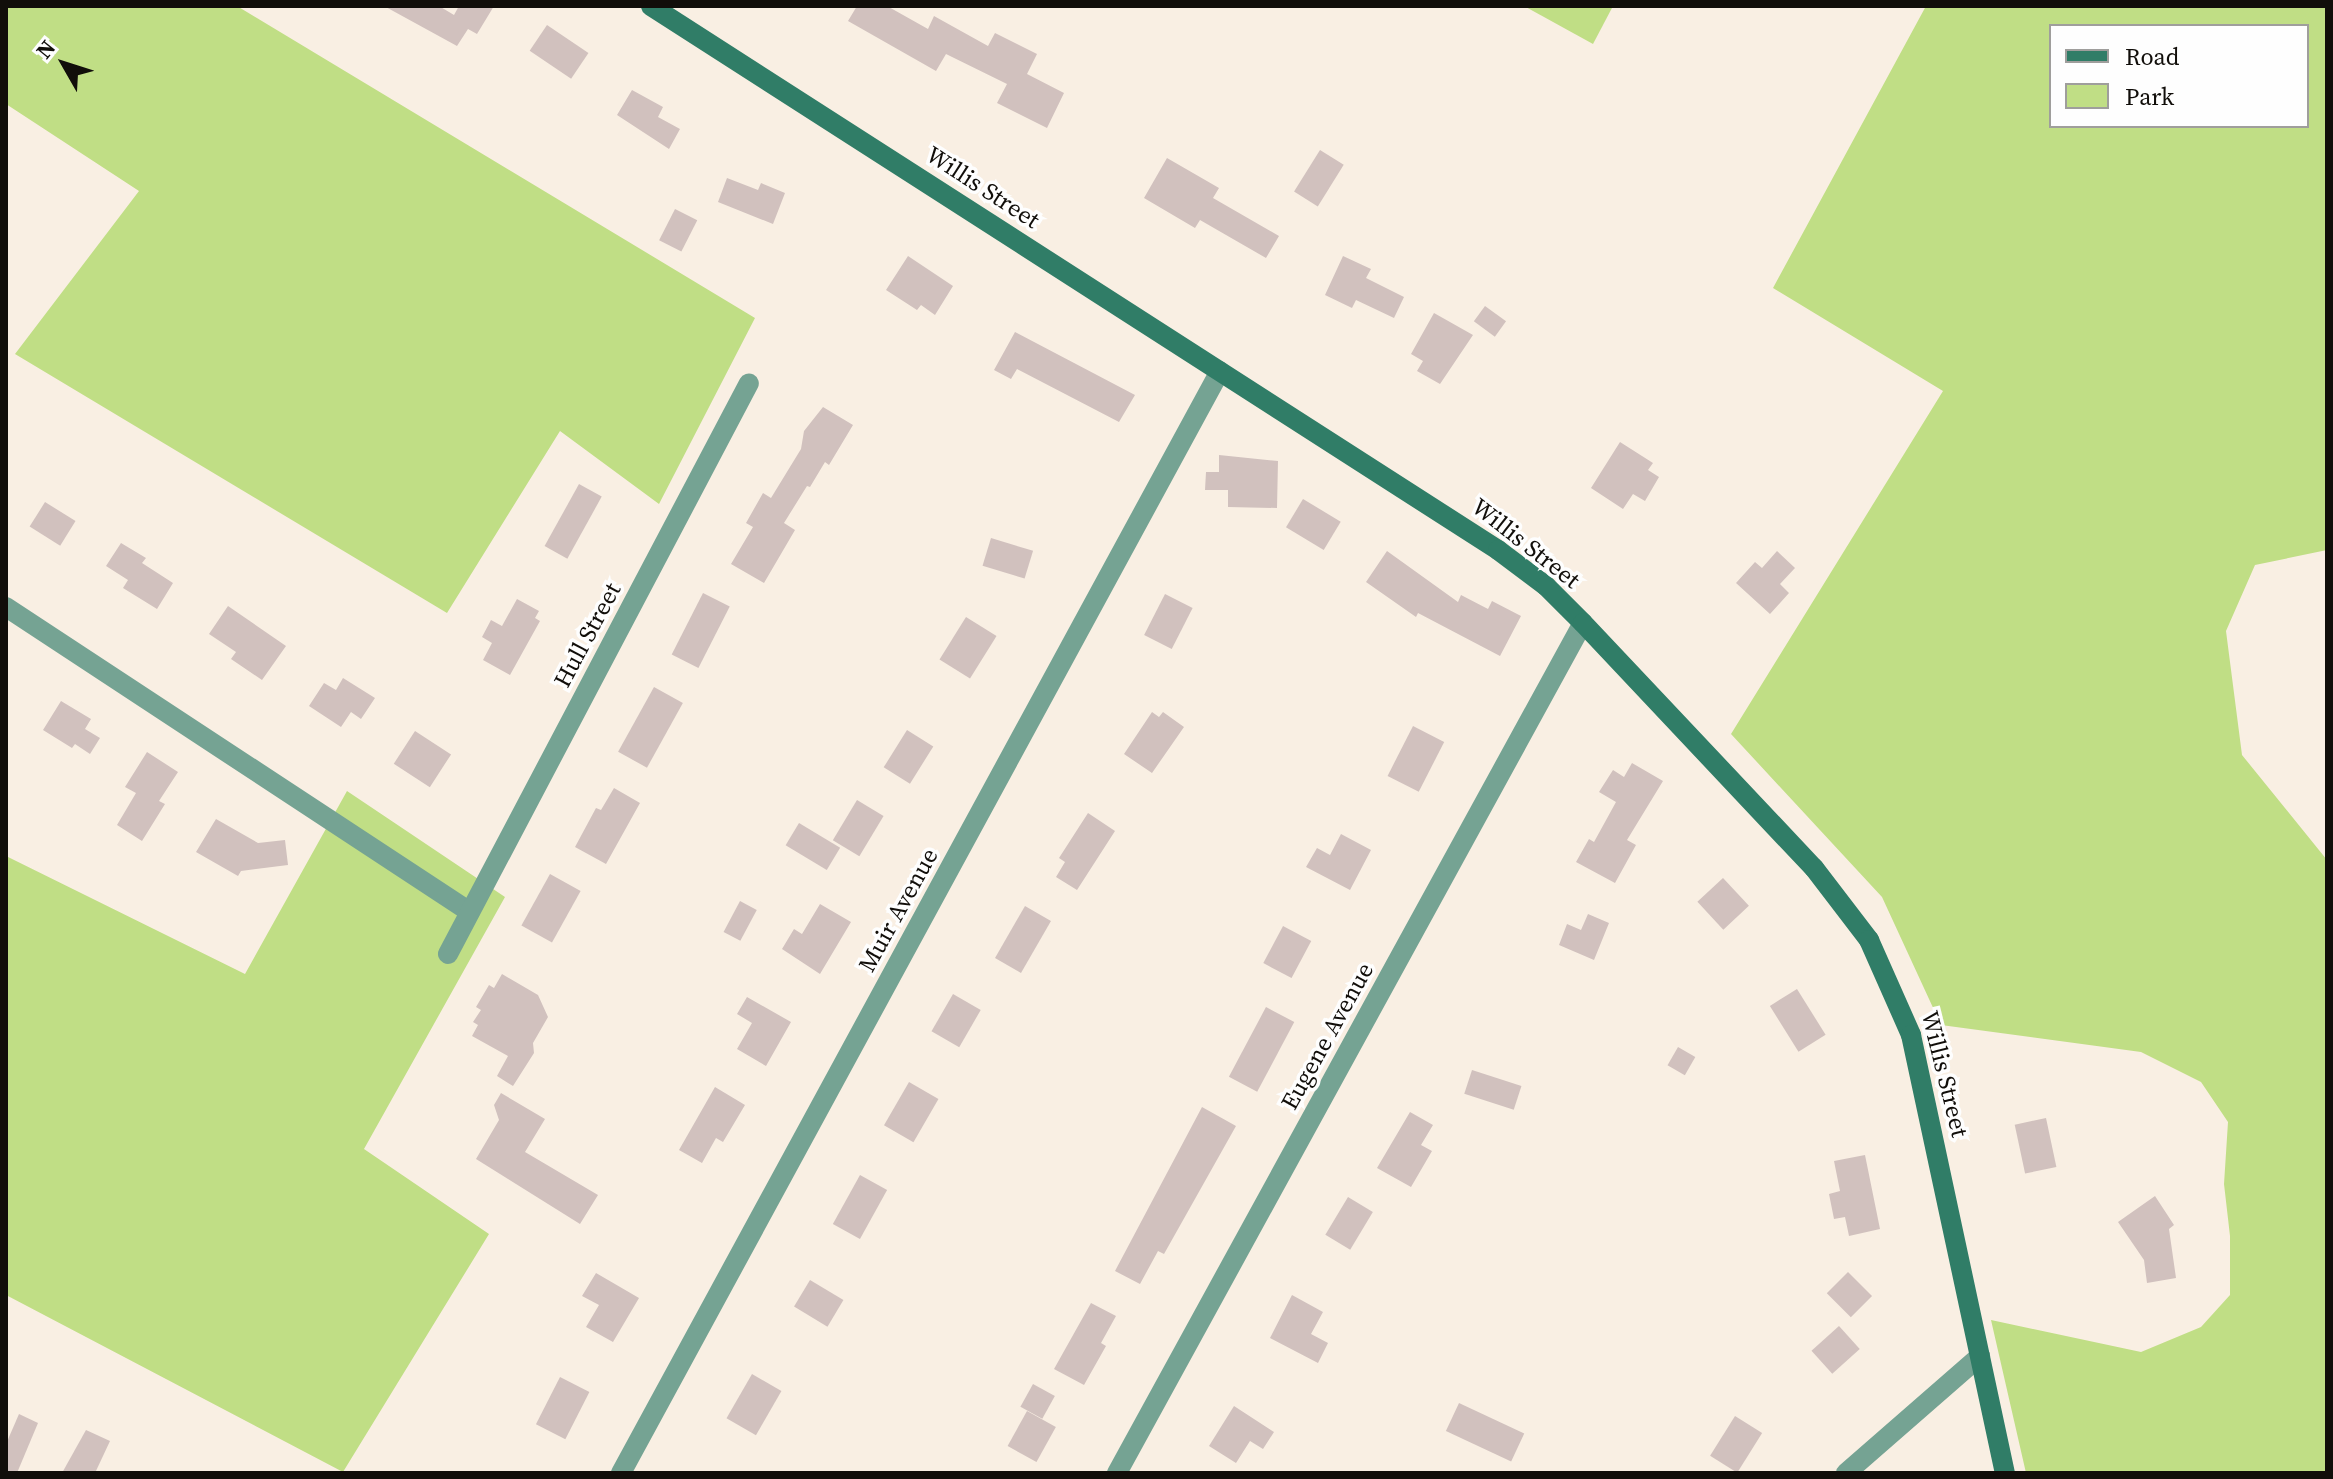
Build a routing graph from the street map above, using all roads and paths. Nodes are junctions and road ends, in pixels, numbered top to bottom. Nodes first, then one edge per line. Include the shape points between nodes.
1 (651, 6) edge
2 (1220, 371) junction
3 (749, 383) dead end
4 (6, 607) edge
5 (1583, 623) junction
6 (470, 912) junction
7 (448, 954) dead end
8 (1980, 1356) junction
9 (621, 1473) edge
10 (1117, 1473) edge
11 (1846, 1473) edge
12 (2005, 1473) edge

1 - 2 main road, Willis Street
2 - 5 main road, Willis Street via 1469,529 1546,586
2 - 9 street, Muir Avenue
3 - 6 street, Hull Street
4 - 6 street
5 - 8 main road, Willis Street via 1814,868 1869,940 1911,1035
5 - 10 street, Eugene Avenue
6 - 7 street, Hull Street
8 - 11 street
8 - 12 main road, Willis Street

